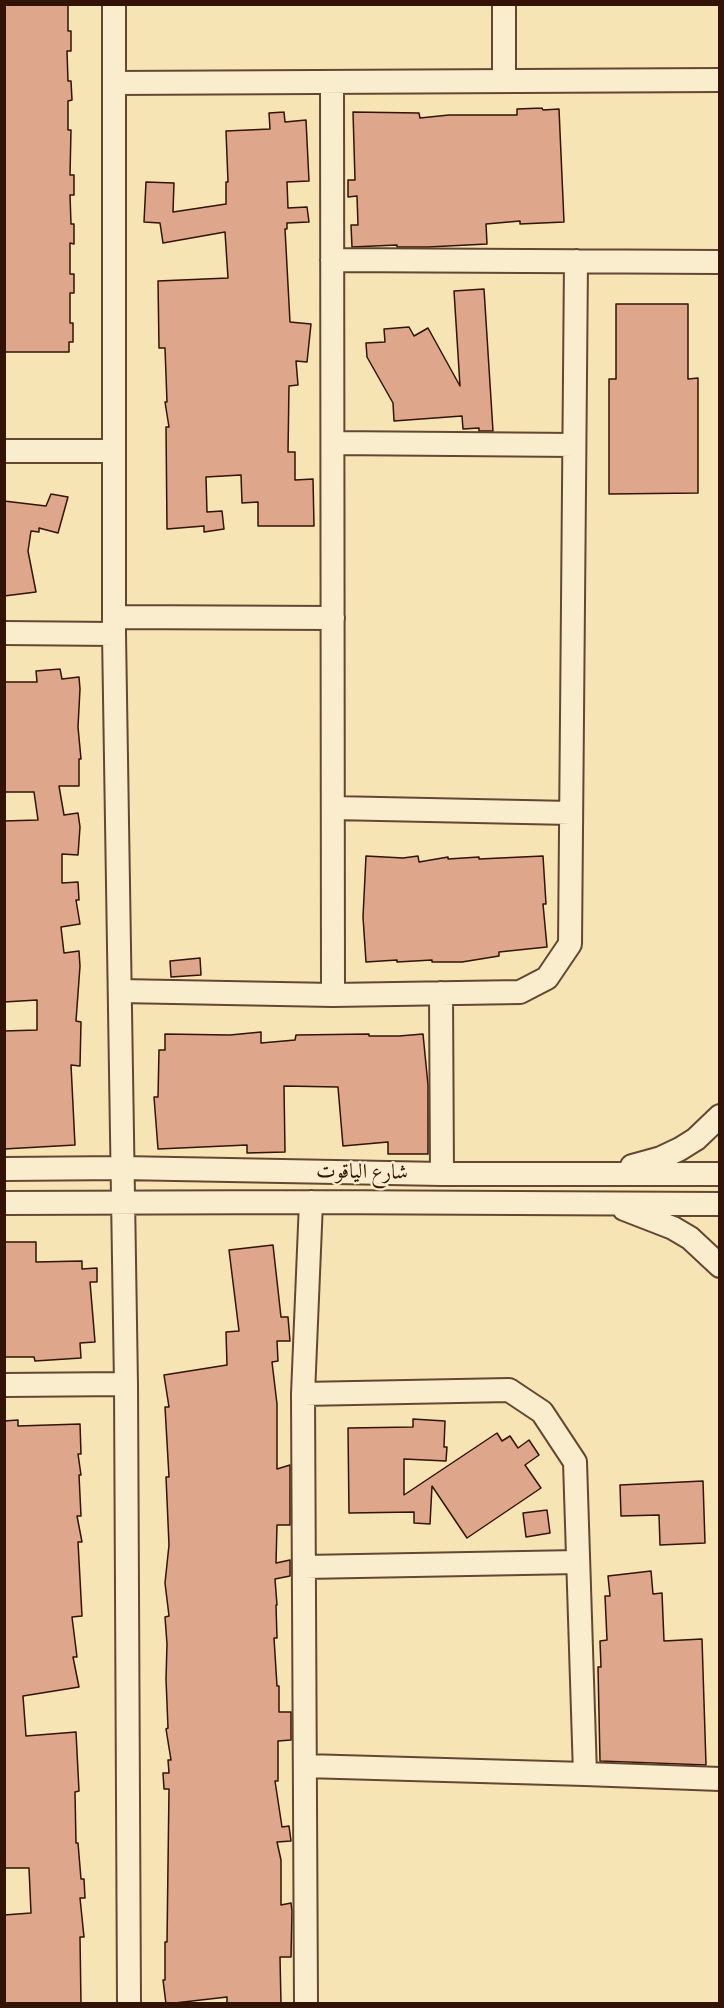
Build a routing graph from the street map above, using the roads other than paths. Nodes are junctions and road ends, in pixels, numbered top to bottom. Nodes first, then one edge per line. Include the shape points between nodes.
1 (114, 4) edge
2 (504, 4) edge
3 (720, 80) edge
4 (504, 81) junction
5 (332, 82) junction
6 (114, 83) junction
7 (332, 260) junction
8 (576, 261) junction
9 (720, 262) edge
10 (333, 443) junction
11 (574, 445) junction
12 (4, 450) edge
13 (114, 451) junction
14 (333, 618) junction
15 (114, 626) junction
16 (4, 633) edge
17 (333, 808) junction
18 (571, 813) junction
19 (120, 991) junction
20 (441, 993) junction
21 (333, 995) junction
22 (720, 1116) edge
23 (122, 1168) junction
24 (4, 1169) edge
25 (442, 1174) junction
26 (605, 1174) junction
27 (720, 1174) edge
28 (124, 1202) junction
29 (311, 1202) junction
30 (4, 1203) edge
31 (611, 1204) junction
32 (720, 1204) edge
33 (720, 1266) edge
34 (126, 1384) junction
35 (4, 1385) edge
36 (303, 1394) junction
37 (578, 1562) junction
38 (304, 1567) junction
39 (305, 1766) junction
40 (585, 1774) junction
41 (720, 1779) edge
42 (129, 2004) edge
43 (306, 2004) edge

1 - 6 street
2 - 4 street
3 - 4 street
4 - 5 street
5 - 6 street
5 - 7 street
6 - 13 street
7 - 8 street
7 - 10 street
8 - 9 street
8 - 11 street
10 - 11 street
10 - 14 street
11 - 18 street
12 - 13 street
13 - 15 street
14 - 15 street
14 - 17 street
15 - 16 street
15 - 19 street
17 - 18 street
17 - 21 street
18 - 20 street via 570,944 547,978 520,992
19 - 21 street
19 - 23 street
20 - 21 street
20 - 25 street
22 - 26 street via 680,1149
23 - 24 street, شارع الياقوت
23 - 25 street, شارع الياقوت
23 - 28 street
25 - 26 street, شارع الياقوت
26 - 27 street, شارع الياقوت
28 - 29 street, شارع الياقوت
28 - 30 street, شارع الياقوت
28 - 34 street
29 - 31 street, شارع الياقوت
29 - 36 street
31 - 32 street, شارع الياقوت
31 - 33 street via 690,1238
34 - 35 street
34 - 42 street
36 - 37 street via 509,1390 542,1412 575,1462
36 - 38 street
37 - 38 street
37 - 40 street
38 - 39 street
39 - 40 street
39 - 43 street
40 - 41 street

